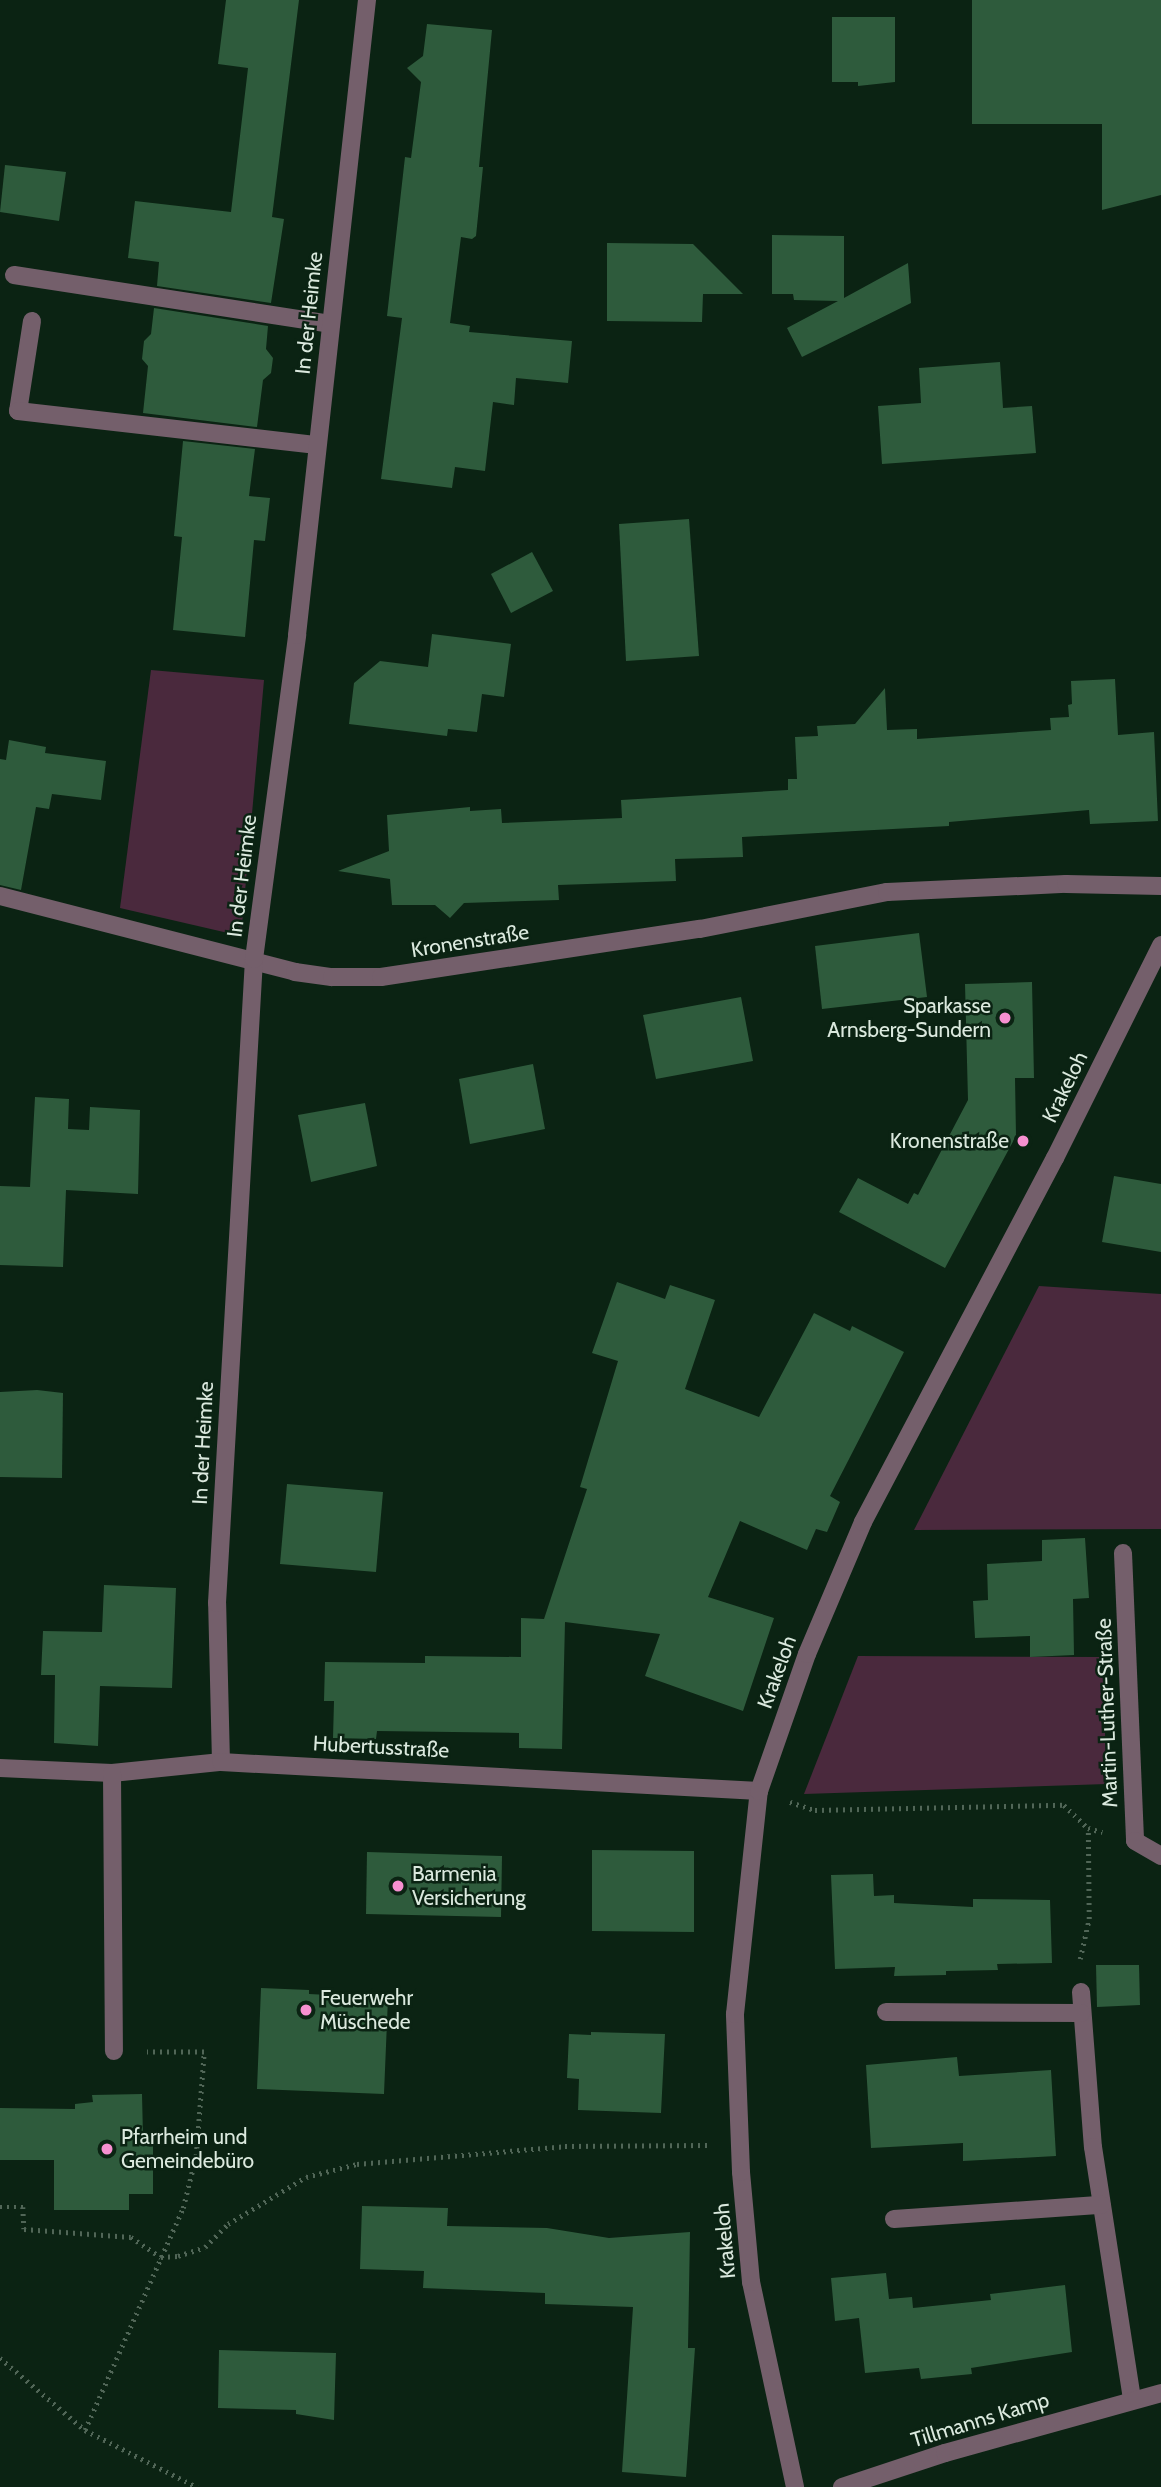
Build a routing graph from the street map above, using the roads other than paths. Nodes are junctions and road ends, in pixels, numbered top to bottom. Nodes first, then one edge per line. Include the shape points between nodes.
1 (367, 0) edge
2 (14, 275) dead end
3 (32, 321) dead end
4 (330, 324) junction
5 (317, 445) junction
6 (1161, 887) edge
7 (0, 896) edge
8 (1161, 945) edge
9 (254, 959) junction
10 (1124, 1553) dead end
11 (221, 1762) junction
12 (0, 1768) edge
13 (112, 1773) junction
14 (759, 1791) junction
15 (1161, 1856) edge
16 (1081, 1992) road end
17 (886, 2012) dead end
18 (1080, 2013) junction
19 (114, 2051) road end
20 (1102, 2206) junction
21 (894, 2219) dead end
22 (1161, 2393) edge
23 (1132, 2399) junction
24 (795, 2487) edge
25 (842, 2487) edge

1 - 4 street, In der Heimke
2 - 4 street
3 - 5 street via 18,411
4 - 5 street, In der Heimke
5 - 9 street, In der Heimke
6 - 9 street, Kronenstraße via 1066,884 887,892 700,929 381,977 307,974
7 - 9 street, Kronenstraße
8 - 14 street, Krakeloh via 1055,1158 863,1522 807,1654
9 - 11 street, In der Heimke via 218,1603
10 - 15 street, Martin-Luther-Straße via 1135,1841
11 - 13 street, Hubertusstraße
11 - 14 street, Hubertusstraße
12 - 13 street, Hubertusstraße
13 - 19 street
14 - 24 street, Krakeloh via 735,2014 740,2144 751,2282
16 - 18 street
17 - 18 street
18 - 20 street
20 - 21 street
20 - 23 street
22 - 23 street, Tillmanns Kamp
23 - 25 street, Tillmanns Kamp

